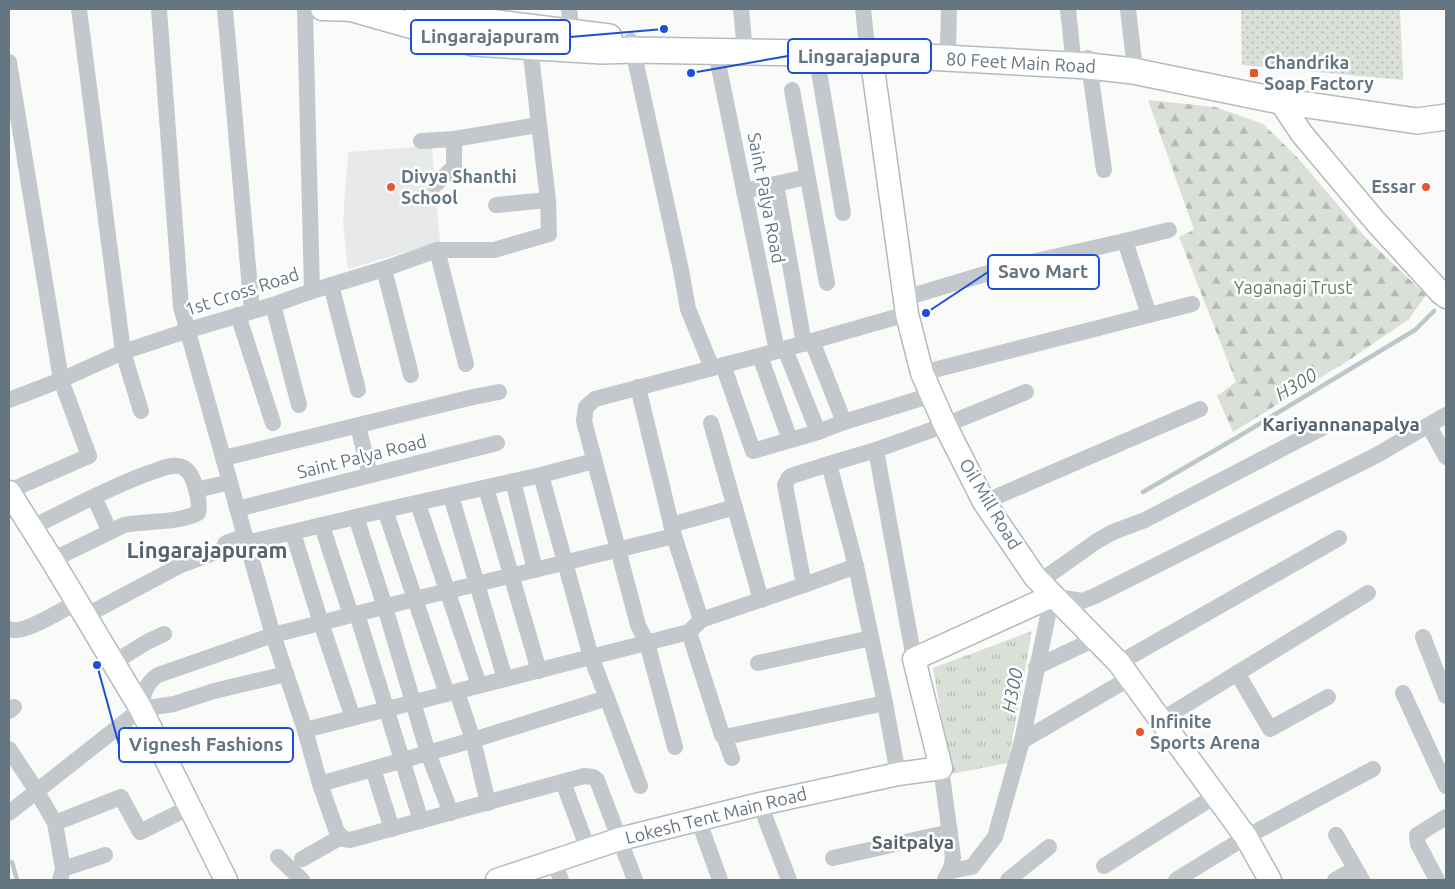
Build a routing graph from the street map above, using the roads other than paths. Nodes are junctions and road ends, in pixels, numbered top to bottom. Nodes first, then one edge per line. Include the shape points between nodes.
1 (78, 9) edge
2 (159, 9) edge
3 (225, 9) edge
4 (305, 9) edge
5 (322, 9) edge
6 (355, 9) edge
7 (741, 9) edge
8 (863, 9) edge
9 (949, 9) edge
10 (1068, 9) edge
11 (1128, 9) edge
12 (402, 10) edge
13 (486, 15) edge
14 (570, 20) edge
15 (744, 40) junction
16 (626, 42) junction
17 (530, 47) junction
18 (948, 48) junction
19 (869, 50) junction
20 (716, 52) junction
21 (816, 54) junction
22 (1083, 60) junction
23 (9, 62) edge
24 (1134, 66) junction
25 (792, 90) dead end
26 (1281, 96) junction
27 (1446, 104) edge
28 (1446, 117) edge
29 (538, 125) junction
30 (454, 140) junction
31 (421, 141) dead end
32 (1104, 170) dead end
33 (807, 178) junction
34 (776, 184) junction
35 (435, 185) dead end
36 (744, 191) junction
37 (548, 200) junction
38 (496, 205) dead end
39 (843, 213) dead end
40 (1169, 230) dead end
41 (1125, 241) junction
42 (437, 250) junction
43 (384, 269) junction
44 (827, 283) dead end
45 (332, 285) junction
46 (312, 290) junction
47 (1446, 297) edge
48 (1192, 304) dead end
49 (273, 305) junction
50 (906, 306) junction
51 (245, 313) junction
52 (1149, 315) junction
53 (189, 330) junction
54 (808, 342) junction
55 (781, 350) junction
56 (123, 352) junction
57 (760, 356) junction
58 (466, 364) dead end
59 (718, 367) junction
60 (922, 373) junction
61 (411, 375) dead end
62 (61, 380) junction
63 (638, 388) junction
64 (358, 390) dead end
65 (498, 392) dead end
66 (1026, 392) dead end
67 (932, 395) junction
68 (9, 400) edge
69 (300, 405) dead end
70 (1200, 409) dead end
71 (141, 411) dead end
72 (1446, 415) edge
73 (844, 422) junction
74 (274, 423) dead end
75 (711, 423) dead end
76 (945, 424) junction
77 (358, 426) junction
78 (1429, 426) junction
79 (1322, 428) dead end
80 (818, 432) junction
81 (790, 440) junction
82 (496, 443) dead end
83 (876, 450) junction
84 (1446, 457) edge
85 (224, 458) junction
86 (594, 461) junction
87 (829, 464) junction
88 (370, 475) junction
89 (541, 475) junction
90 (513, 481) junction
91 (230, 482) junction
92 (486, 488) junction
93 (196, 490) junction
94 (9, 492) edge
95 (451, 496) junction
96 (94, 497) junction
97 (984, 502) junction
98 (418, 504) junction
99 (735, 507) junction
100 (237, 509) junction
101 (385, 510) junction
102 (356, 518) junction
103 (322, 526) junction
104 (30, 528) junction
105 (672, 531) junction
106 (110, 532) junction
107 (293, 533) junction
108 (1339, 538) dead end
109 (246, 540) junction
110 (619, 549) junction
111 (52, 560) junction
112 (566, 562) junction
113 (856, 566) junction
114 (535, 570) junction
115 (511, 575) junction
116 (477, 584) junction
117 (804, 586) junction
118 (1046, 589) junction
119 (447, 591) junction
120 (1368, 593) dead end
121 (415, 599) junction
122 (761, 600) junction
123 (385, 607) junction
124 (81, 609) junction
125 (354, 615) junction
126 (701, 620) junction
127 (321, 623) junction
128 (9, 628) edge
129 (689, 632) junction
130 (164, 634) dead end
131 (273, 635) junction
132 (1422, 637) dead end
133 (871, 638) junction
134 (1096, 639) junction
135 (648, 643) junction
136 (591, 657) junction
137 (914, 658) junction
138 (758, 662) dead end
139 (113, 663) junction
140 (1036, 667) junction
141 (539, 671) junction
142 (1124, 671) junction
143 (1237, 673) junction
144 (286, 674) junction
145 (505, 679) junction
146 (479, 686) junction
147 (452, 693) junction
148 (1403, 693) dead end
149 (1446, 696) edge
150 (1328, 697) dead end
151 (607, 698) junction
152 (414, 703) junction
153 (885, 704) junction
154 (141, 709) junction
155 (387, 710) junction
156 (353, 718) junction
157 (1160, 720) junction
158 (305, 730) junction
159 (724, 736) junction
160 (473, 740) junction
161 (1022, 741) junction
162 (676, 747) dead end
163 (9, 749) edge
164 (428, 753) junction
165 (732, 758) dead end
166 (402, 760) junction
167 (941, 768) junction
168 (373, 769) junction
169 (1373, 769) dead end
170 (898, 774) junction
171 (563, 782) junction
172 (320, 784) junction
173 (640, 786) dead end
174 (1446, 786) edge
175 (36, 790) junction
176 (1215, 796) junction
177 (488, 803) junction
178 (760, 804) junction
179 (190, 807) junction
180 (9, 813) edge
181 (450, 813) junction
182 (1446, 817) edge
183 (698, 819) junction
184 (421, 821) junction
185 (55, 823) junction
186 (392, 829) junction
187 (950, 832) junction
188 (1336, 835) dead end
189 (341, 837) junction
190 (1246, 837) junction
191 (620, 838) junction
192 (1049, 847) dead end
193 (588, 849) junction
194 (105, 854) dead end
195 (278, 857) dead end
196 (833, 858) dead end
197 (302, 859) dead end
198 (1104, 866) dead end
199 (558, 871) edge
200 (62, 874) edge
201 (1358, 874) edge
202 (946, 878) edge
203 (1264, 878) edge
204 (226, 880) edge
205 (302, 880) edge
206 (496, 880) edge
207 (635, 880) edge
208 (720, 880) edge
209 (789, 880) edge
210 (1008, 880) edge
211 (1176, 880) edge
212 (1335, 880) edge
213 (1437, 880) edge

1 - 56 street
2 - 53 street via 180,300
3 - 51 street
4 - 46 street
5 - 6 street
6 - 17 main road, 80 Feet Main Road via 473,43
7 - 15 street
8 - 19 street
9 - 18 street
10 - 22 street
11 - 24 street
12 - 13 main road, 80 Feet Main Road via 461,20
13 - 14 main road, 80 Feet Main Road
14 - 16 main road, 80 Feet Main Road
15 - 16 main road, 80 Feet Main Road
15 - 19 main road, 80 Feet Main Road
16 - 17 main road, 80 Feet Main Road via 602,51
16 - 20 main road, 80 Feet Main Road
16 - 59 street via 688,309
17 - 29 street
18 - 19 main road, 80 Feet Main Road
18 - 22 main road, 80 Feet Main Road
19 - 21 main road, 80 Feet Main Road
19 - 22 main road, 80 Feet Main Road
19 - 50 street, Oil Mill Road
20 - 21 main road, 80 Feet Main Road
20 - 36 street, Saint Palya Road
21 - 39 street
22 - 24 main road, 80 Feet Main Road
22 - 32 street
23 - 62 street
24 - 26 main road, 80 Feet Main Road
25 - 33 street
26 - 27 main road, 80 Feet Main Road via 1398,108
26 - 28 main road, 80 Feet Main Road via 1417,121
26 - 47 street via 1302,134 1397,246
29 - 30 street
29 - 37 street
30 - 31 street
30 - 35 street via 454,166
33 - 34 street
33 - 44 street
34 - 36 street
34 - 54 street
36 - 55 street, Saint Palya Road
37 - 38 street
37 - 42 street, 1st Cross Road via 549,234 494,250
40 - 41 street
41 - 50 street via 1005,268
41 - 52 street
42 - 43 street, 1st Cross Road
42 - 58 street
43 - 45 street, 1st Cross Road
43 - 61 street
45 - 46 street, 1st Cross Road
45 - 64 street
46 - 49 street, 1st Cross Road
48 - 52 street
49 - 51 street, 1st Cross Road
49 - 69 street
50 - 54 street
50 - 60 street, Oil Mill Road
51 - 53 street, 1st Cross Road
51 - 74 street
52 - 60 street
53 - 56 street, 1st Cross Road
53 - 85 street
54 - 55 street
54 - 73 street
55 - 57 street
55 - 80 street, Saint Palya Road
56 - 62 street, 1st Cross Road
56 - 71 street
57 - 59 street
57 - 81 street
59 - 63 street
59 - 81 street via 754,452
60 - 67 street, Oil Mill Road
62 - 68 street, 1st Cross Road
62 - 94 street via 89,456
63 - 86 street via 595,399 586,407 584,421
63 - 105 street
65 - 77 street
66 - 76 street
67 - 73 street
67 - 76 street, Oil Mill Road
70 - 97 street
72 - 78 street
73 - 80 street
75 - 99 street
76 - 83 street
76 - 97 street, Oil Mill Road
77 - 85 street
77 - 88 street
78 - 84 street
78 - 118 street via 1095,596 1082,601
79 - 118 street via 1145,520 1097,541
80 - 81 street
82 - 88 street, Saint Palya Road
83 - 87 street
83 - 137 street
85 - 91 street
86 - 89 street
86 - 110 street
87 - 113 street
87 - 117 street via 792,476 785,485
88 - 100 street, Saint Palya Road
89 - 90 street
89 - 112 street
90 - 92 street
90 - 114 street
91 - 93 street
91 - 100 street
92 - 95 street
92 - 115 street
93 - 96 street via 189,472 181,466 170,466
93 - 106 street via 200,506 198,513 149,523 136,522
94 - 104 street
95 - 98 street
95 - 116 street
96 - 104 street
96 - 106 street
97 - 118 street, Oil Mill Road
98 - 101 street
98 - 119 street
99 - 105 street
99 - 122 street
100 - 109 street
101 - 102 street
101 - 121 street
102 - 103 street
102 - 123 street
103 - 107 street
103 - 125 street
104 - 111 street
105 - 110 street
105 - 126 street
106 - 111 street
107 - 109 street
107 - 127 street
108 - 142 street
109 - 124 street via 226,543 222,550
109 - 131 street
110 - 112 street
110 - 135 street via 638,625
111 - 124 street
112 - 114 street
112 - 136 street
113 - 117 street
113 - 133 street
114 - 115 street
115 - 116 street
115 - 141 street
116 - 119 street
116 - 145 street
117 - 122 street
118 - 134 street, Oil Mill Road
118 - 137 street
118 - 140 street
119 - 121 street
119 - 146 street
120 - 143 street
121 - 123 street
121 - 147 street
122 - 126 street
123 - 125 street
123 - 152 street
124 - 128 street via 15,631
124 - 139 street
125 - 127 street
125 - 155 street
126 - 129 street
127 - 131 street
127 - 156 street
129 - 135 street
129 - 159 street
130 - 139 street
131 - 144 street
131 - 154 street via 158,675 145,689
132 - 149 street
133 - 138 street
133 - 153 street
134 - 140 street
134 - 142 street, Oil Mill Road
135 - 136 street
135 - 162 street
136 - 141 street
136 - 151 street
137 - 167 street
139 - 154 street
140 - 161 street
141 - 145 street
142 - 157 street, Oil Mill Road
142 - 161 street
143 - 150 street via 1270,729
143 - 157 street
144 - 154 street via 174,704
144 - 158 street
145 - 146 street
146 - 147 street
147 - 152 street
147 - 160 street
148 - 174 street
151 - 160 street
151 - 173 street
152 - 155 street
152 - 164 street
153 - 159 street
153 - 170 street
154 - 175 street
154 - 179 street
155 - 156 street
155 - 166 street
156 - 158 street
157 - 176 street, Oil Mill Road
158 - 172 street
159 - 165 street
160 - 164 street
160 - 177 street
161 - 202 street via 995,837 972,867
163 - 175 street
164 - 166 street
164 - 181 street
166 - 168 street
166 - 184 street
167 - 170 street, Lokesh Tent Main Road
167 - 187 street
168 - 172 street
168 - 186 street
169 - 190 street
170 - 178 street, Lokesh Tent Main Road
171 - 177 street
171 - 191 street via 584,776 597,780
171 - 193 street
172 - 189 street
175 - 180 street
175 - 185 street
176 - 190 street, Oil Mill Road
176 - 198 street
177 - 181 street
178 - 183 street, Lokesh Tent Main Road
178 - 209 street
179 - 185 street via 140,832 121,797
179 - 204 street
181 - 184 street
182 - 213 street via 1418,835 1418,844
183 - 191 street, Lokesh Tent Main Road
183 - 208 street
184 - 186 street
185 - 200 street
186 - 189 street via 350,840
187 - 196 street
187 - 202 street via 953,863
188 - 201 street
189 - 197 street
190 - 203 street, Oil Mill Road
190 - 211 street
191 - 193 street, Lokesh Tent Main Road
191 - 207 street
192 - 210 street
193 - 199 street, Lokesh Tent Main Road
194 - 200 street
195 - 205 street
199 - 206 street, Lokesh Tent Main Road
201 - 212 street

